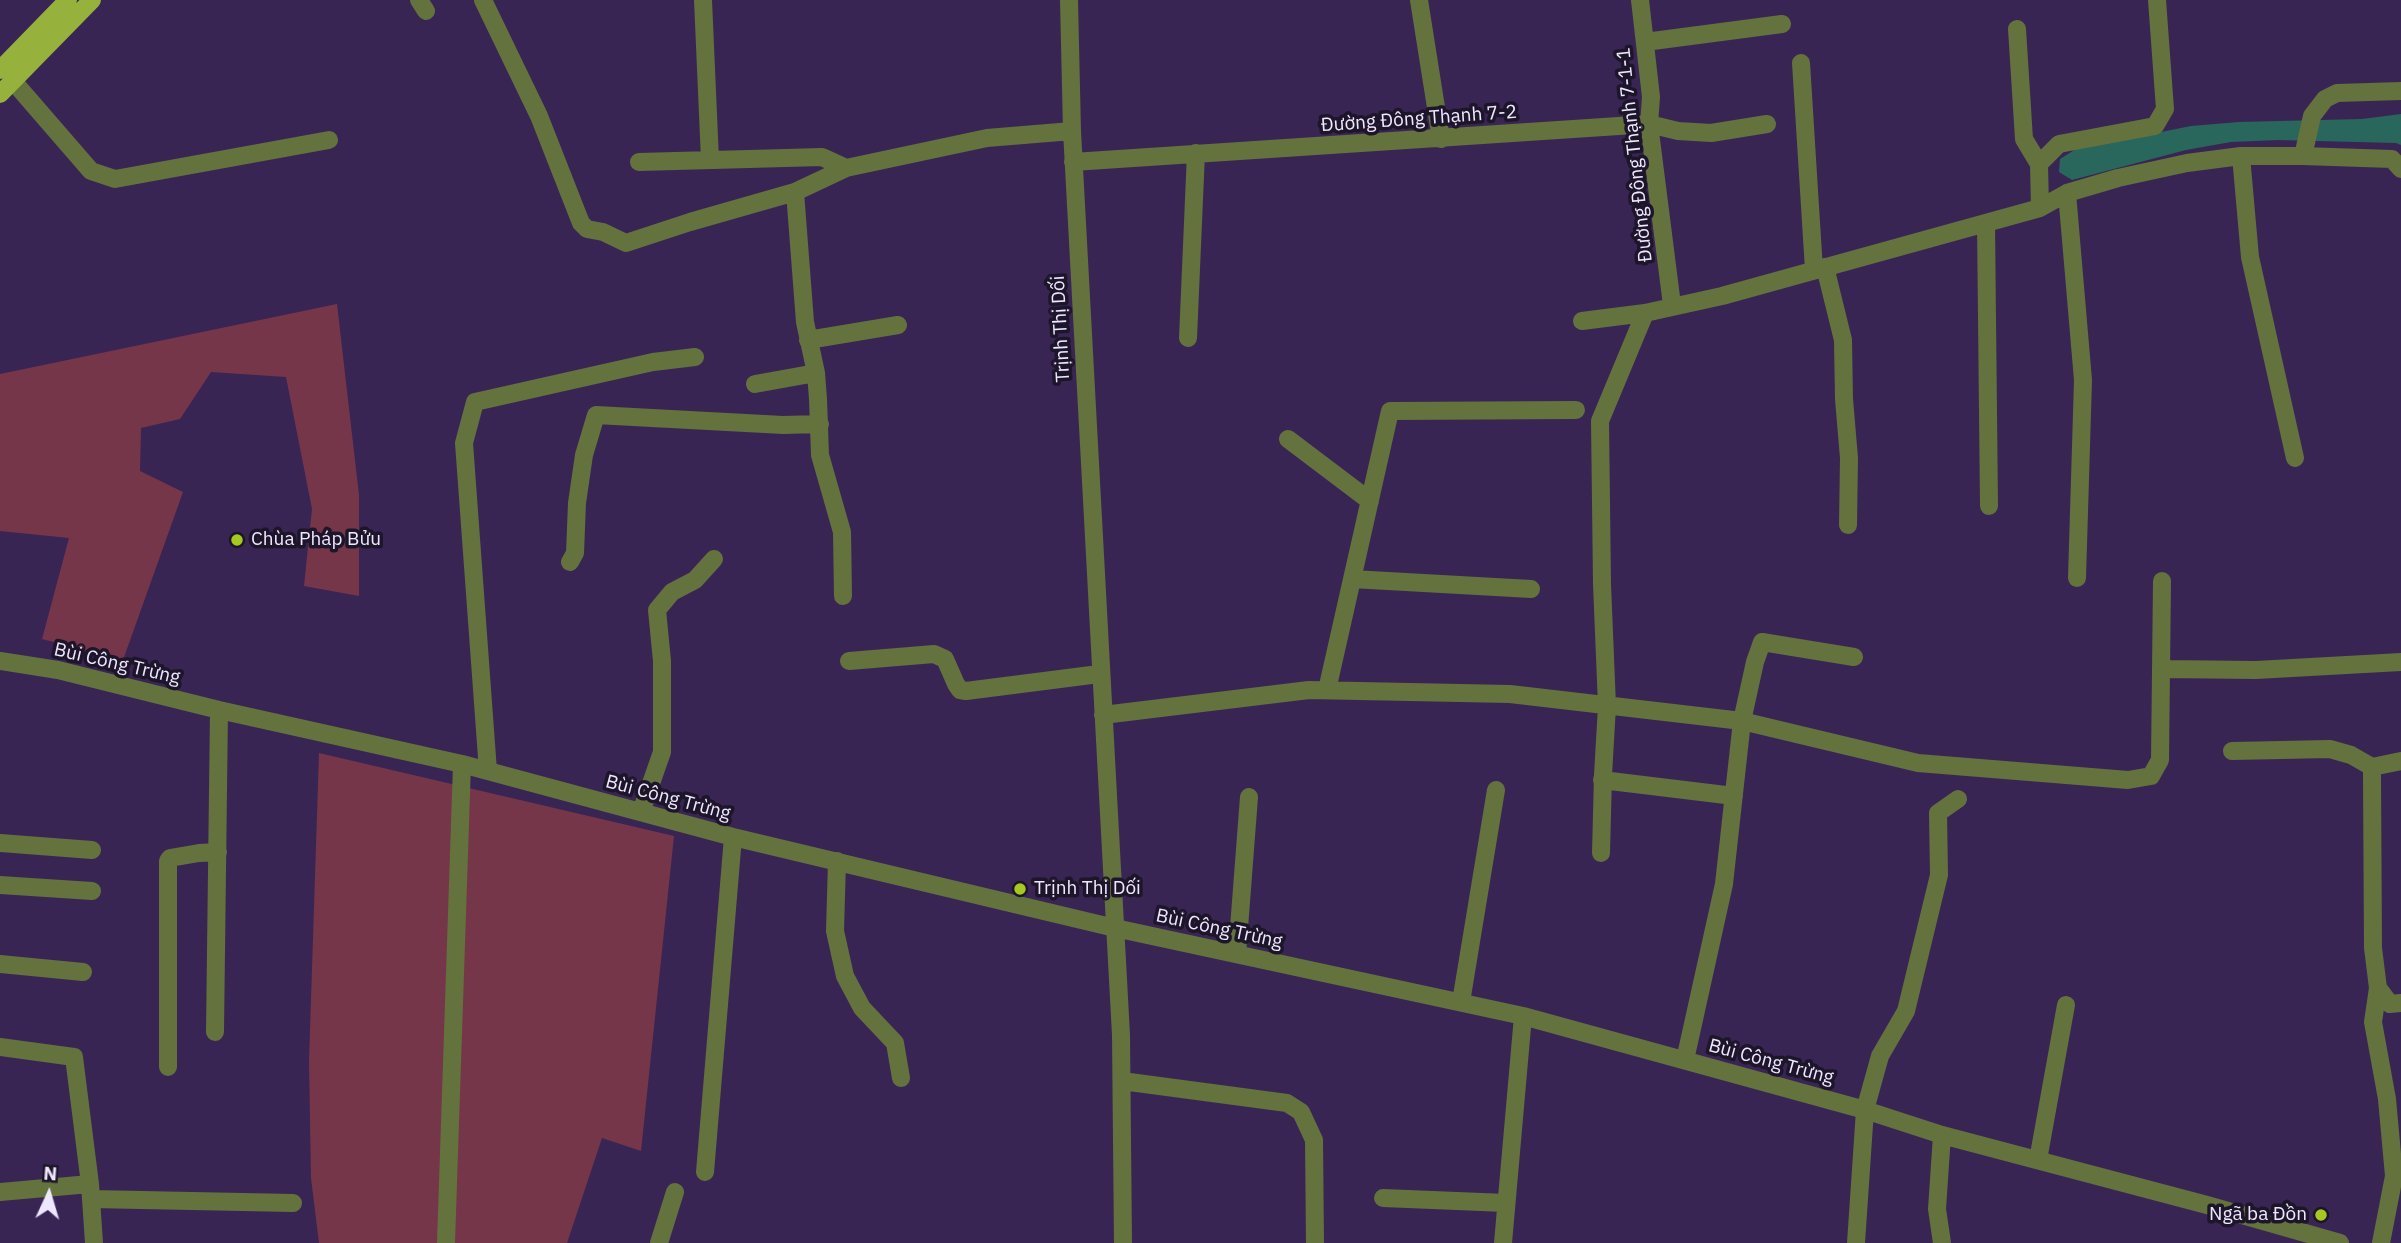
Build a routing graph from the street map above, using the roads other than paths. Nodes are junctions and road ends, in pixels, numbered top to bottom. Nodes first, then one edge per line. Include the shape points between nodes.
1 (68, 0) edge
2 (92, 0) edge
3 (483, 0) edge
4 (703, 0) edge
5 (1069, 0) edge
6 (1419, 0) edge
7 (1640, 0) edge
8 (2157, 0) edge
9 (1782, 24) dead end
10 (2017, 29) dead end
11 (1645, 42) junction
12 (1801, 63) dead end
13 (4, 82) edge
14 (2401, 91) edge
15 (1649, 124) junction
16 (1767, 124) dead end
17 (1072, 131) junction
18 (1441, 139) junction
19 (329, 140) dead end
20 (2304, 150) junction
21 (1196, 153) junction
22 (2241, 156) junction
23 (710, 160) junction
24 (639, 162) dead end
25 (1073, 162) junction
26 (2039, 164) junction
27 (846, 168) junction
28 (2401, 169) edge
29 (794, 192) junction
30 (2067, 193) junction
31 (2040, 208) junction
32 (1986, 223) junction
33 (1819, 269) junction
34 (1672, 305) junction
35 (1645, 313) junction
36 (1582, 321) dead end
37 (898, 325) dead end
38 (1188, 338) dead end
39 (808, 340) junction
40 (695, 357) dead end
41 (816, 373) junction
42 (755, 384) dead end
43 (1576, 410) dead end
44 (820, 424) junction
45 (1288, 439) dead end
46 (2295, 458) dead end
47 (1370, 501) junction
48 (1989, 506) dead end
49 (1848, 525) dead end
50 (714, 559) dead end
51 (570, 562) dead end
52 (2077, 578) dead end
53 (1352, 579) junction
54 (2162, 581) dead end
55 (1531, 589) dead end
56 (843, 596) dead end
57 (1854, 657) dead end
58 (0, 661) edge
59 (849, 661) dead end
60 (2401, 662) edge
61 (2161, 669) junction
62 (1099, 674) junction
63 (1327, 690) junction
64 (1607, 706) junction
65 (219, 710) junction
66 (1103, 715) junction
67 (1742, 721) junction
68 (2232, 751) dead end
69 (2401, 761) edge
70 (463, 764) junction
71 (2372, 767) junction
72 (488, 771) junction
73 (1602, 780) junction
74 (1496, 790) dead end
75 (1734, 796) junction
76 (1249, 797) dead end
77 (1958, 799) dead end
78 (641, 812) junction
79 (733, 837) junction
80 (0, 843) edge
81 (92, 850) dead end
82 (218, 852) junction
83 (1601, 853) dead end
84 (837, 861) junction
85 (0, 885) edge
86 (92, 891) dead end
87 (1115, 928) junction
88 (1237, 954) junction
89 (0, 964) edge
90 (83, 972) dead end
91 (2378, 988) junction
92 (1461, 1002) junction
93 (2401, 1003) edge
94 (2066, 1005) dead end
95 (1523, 1016) junction
96 (215, 1032) dead end
97 (0, 1047) edge
98 (1685, 1060) junction
99 (169, 1067) dead end
100 (901, 1078) dead end
101 (1122, 1081) junction
102 (1865, 1110) junction
103 (1942, 1135) junction
104 (2038, 1160) junction
105 (705, 1172) dead end
106 (90, 1191) junction
107 (0, 1192) edge
108 (675, 1192) dead end
109 (1383, 1198) dead end
110 (293, 1203) dead end
111 (1506, 1203) junction
112 (94, 1243) edge
113 (446, 1243) edge
114 (659, 1243) edge
115 (1123, 1243) edge
116 (1315, 1243) edge
117 (1503, 1243) edge
118 (1856, 1243) edge
119 (1942, 1243) edge
120 (2340, 1243) edge
121 (2381, 1243) edge

1 - 13 main road
2 - 13 main road
3 - 29 street via 587,229 626,243
4 - 23 street
5 - 17 street, Trịnh Thị Dối
6 - 18 street
7 - 11 street, Đường Đông Thạnh 7-1-1
8 - 26 street via 2165,109 2155,126 2059,144
9 - 11 street
10 - 26 street via 2024,139
11 - 15 street, Đường Đông Thạnh 7-1-1
12 - 33 street
13 - 19 street via 91,171 115,179
14 - 20 street via 2337,93 2325,99 2312,116
15 - 16 street, Đường Đông Thạnh 7-2 via 1712,133
15 - 18 street, Đường Đông Thạnh 7-2
15 - 34 street, Đường Đông Thạnh 7-1-1
17 - 25 street, Trịnh Thị Dối
17 - 27 street via 987,138
18 - 21 street, Đường Đông Thạnh 7-2
20 - 22 street
20 - 28 street via 2392,159
21 - 25 street, Đường Đông Thạnh 7-2
21 - 38 street
22 - 30 street via 2148,171
22 - 46 street via 2249,257
23 - 24 street
23 - 27 street via 822,157
25 - 62 street, Trịnh Thị Dối
26 - 31 street
27 - 29 street
29 - 39 street
30 - 31 street
30 - 52 street via 2083,380
31 - 32 street
32 - 33 street
32 - 48 street
33 - 34 street
33 - 49 street via 1843,340
34 - 35 street
35 - 36 street
35 - 64 street via 1600,421
37 - 39 street
39 - 41 street
40 - 72 street via 653,362 475,402 464,443
41 - 42 street
41 - 44 street
43 - 47 street via 1390,411
44 - 51 street via 596,415 584,456 575,553
44 - 56 street via 820,456 842,532
45 - 47 street
47 - 53 street
50 - 78 street via 657,610 662,752
53 - 55 street
53 - 63 street
54 - 61 street
57 - 67 street via 1762,642
58 - 65 street, Bùi Công Trừng via 58,670
59 - 62 street via 934,654 945,659 956,684 966,691
60 - 61 street via 2256,670
61 - 67 street via 2160,760 2151,776 2128,780 1918,763
62 - 66 street, Trịnh Thị Dối
63 - 64 street via 1510,694
63 - 66 street
64 - 67 street
64 - 73 street
65 - 70 street, Bùi Công Trừng
65 - 82 street
66 - 87 street, Trịnh Thị Dối
67 - 75 street
68 - 71 street via 2330,749
69 - 71 street
70 - 72 street, Bùi Công Trừng
70 - 113 street
71 - 91 street
72 - 78 street, Bùi Công Trừng
73 - 75 street
73 - 83 street
74 - 92 street
75 - 98 street via 1724,884
76 - 88 street
77 - 102 street via 1938,813 1939,875 1906,1011 1880,1056
78 - 79 street, Bùi Công Trừng
79 - 84 street, Bùi Công Trừng
79 - 105 street
80 - 81 street
82 - 96 street
82 - 99 street via 167,861
84 - 87 street, Bùi Công Trừng
84 - 100 street via 835,931 845,976 862,1008 895,1043
85 - 86 street
87 - 88 street, Bùi Công Trừng
87 - 101 street, Trịnh Thị Dối
88 - 92 street, Bùi Công Trừng
89 - 90 street
91 - 93 street via 2390,1004
91 - 121 street via 2374,1022 2394,1176
92 - 95 street, Bùi Công Trừng
94 - 104 street
95 - 98 street, Bùi Công Trừng
95 - 111 street
97 - 106 street via 74,1057
98 - 102 street, Bùi Công Trừng
101 - 115 street, Trịnh Thị Dối
101 - 116 street via 1287,1103 1301,1112 1314,1140
102 - 103 street, Bùi Công Trừng
102 - 118 street
103 - 104 street, Bùi Công Trừng
103 - 119 street via 1937,1209
104 - 120 street, Bùi Công Trừng
106 - 107 street
106 - 110 street
106 - 112 street
108 - 114 street
109 - 111 street
111 - 117 street

